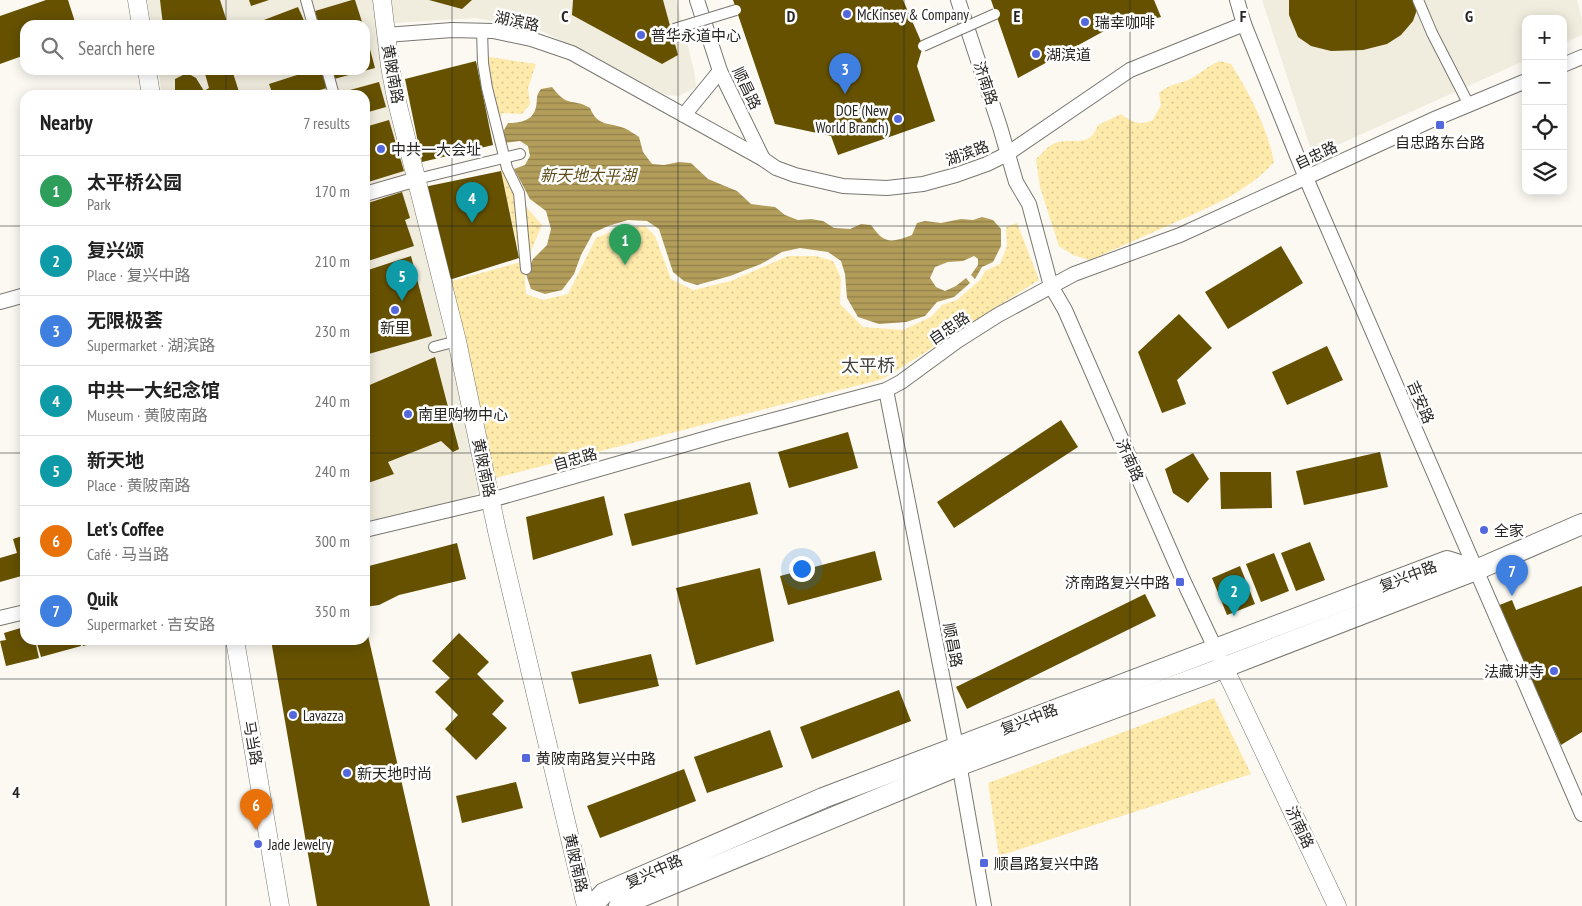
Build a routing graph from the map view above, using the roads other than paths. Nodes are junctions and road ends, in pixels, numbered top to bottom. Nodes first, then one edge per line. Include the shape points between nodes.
1 (137, 0) edge
2 (306, 0) edge
3 (382, 0) edge
4 (697, 0) edge
5 (958, 0) edge
6 (1237, 0) edge
7 (1418, 0) edge
8 (736, 10) dead end
9 (996, 14) dead end
10 (140, 20) edge
11 (312, 20) edge
12 (703, 20) junction
13 (1244, 24) junction
14 (967, 27) junction
15 (674, 29) dead end
16 (482, 31) junction
17 (386, 35) junction
18 (922, 46) dead end
19 (1582, 57) edge
20 (1567, 63) edge
21 (720, 71) junction
22 (148, 75) edge
23 (328, 75) edge
24 (1522, 83) edge
25 (150, 90) edge
26 (333, 90) edge
27 (1469, 105) junction
28 (684, 114) junction
29 (520, 154) dead end
30 (1007, 154) junction
31 (504, 158) junction
32 (764, 159) junction
33 (417, 178) junction
34 (1306, 178) junction
35 (370, 192) edge
36 (526, 269) dead end
37 (1052, 286) junction
38 (20, 296) edge
39 (0, 302) edge
40 (457, 341) junction
41 (434, 347) dead end
42 (886, 390) junction
43 (491, 500) junction
44 (1582, 524) edge
45 (370, 529) edge
46 (1476, 570) junction
47 (20, 613) edge
48 (0, 618) edge
49 (236, 645) edge
50 (1216, 649) junction
51 (1224, 667) junction
52 (958, 756) junction
53 (1582, 814) edge
54 (280, 906) edge
55 (586, 906) edge
56 (592, 906) edge
57 (620, 906) edge
58 (984, 906) edge
59 (1337, 906) edge

1 - 10 street
2 - 11 street
3 - 17 street, 黄陂南路
4 - 12 street, 顺昌路
5 - 14 street, 济南路
6 - 13 street, 吉安路
7 - 27 street
8 - 12 street, bridge
9 - 14 street, bridge
12 - 15 street, bridge
12 - 21 street, 顺昌路
13 - 30 street, 湖滨路 via 1130,70
13 - 34 street, 吉安路
14 - 18 street, bridge
14 - 30 street, 济南路
16 - 17 street, 湖滨路
16 - 28 street, 湖滨路 via 531,39 572,53
16 - 31 street via 487,88
17 - 33 street, 黄陂南路 via 396,98
19 - 20 street
21 - 28 street
21 - 32 street, 顺昌路
22 - 25 street
23 - 26 street
24 - 27 street, 自忠路
27 - 34 street, 自忠路
28 - 32 street, 湖滨路
29 - 31 street
30 - 32 street, 湖滨路 via 987,164 924,184 887,188 843,186 796,175 776,168
30 - 37 street, 济南路 via 1016,182 1028,204
31 - 33 street
31 - 36 street via 519,193
33 - 35 street
33 - 40 street, 黄陂南路
34 - 37 street, 自忠路 via 1180,235 1074,274
34 - 46 street, 吉安路
37 - 42 street, 自忠路 via 957,341
37 - 50 street, 济南路 via 1182,580
38 - 39 street
40 - 41 street
40 - 43 street, 黄陂南路
42 - 43 street, 自忠路
42 - 52 street, 顺昌路
43 - 45 street, 自忠路
43 - 55 street, 黄陂南路
44 - 46 main road, 复兴中路
46 - 50 main road, 复兴中路 via 1447,561
46 - 51 main road, 复兴中路
46 - 53 street, 吉安路
47 - 48 street
49 - 54 street, 马当路
50 - 51 street, 济南路
50 - 52 main road, 复兴中路
51 - 52 main road, 复兴中路
51 - 59 street, 济南路
52 - 56 main road, 复兴中路 via 823,798 604,893
52 - 57 main road, 复兴中路
52 - 58 street, 顺昌路

